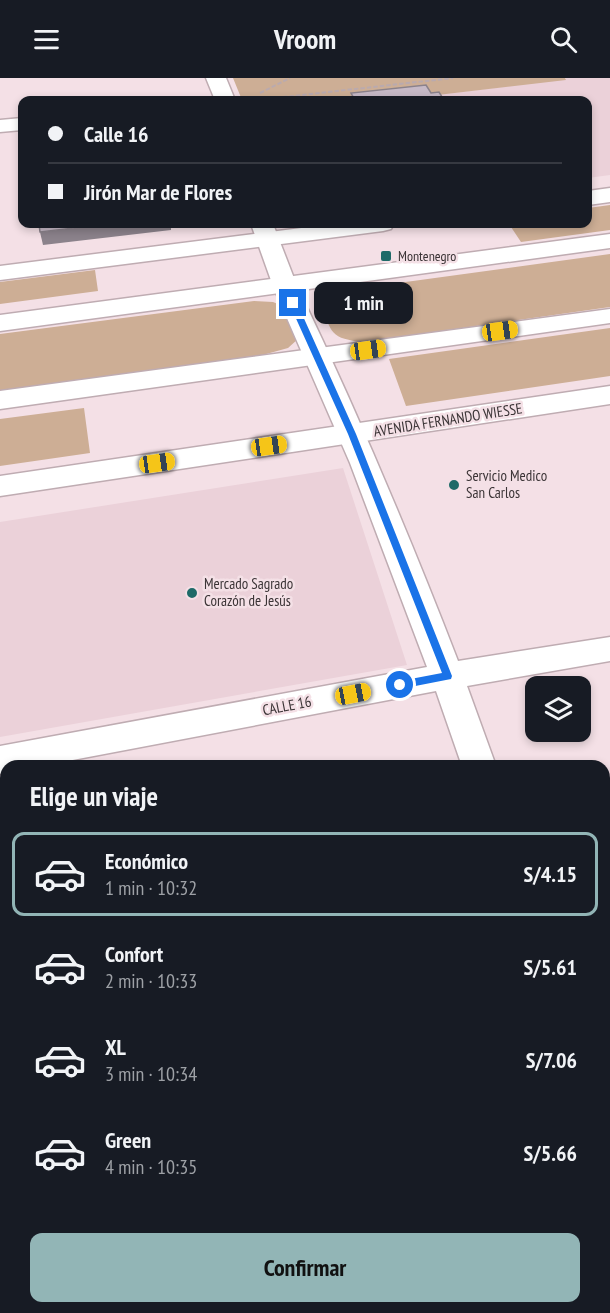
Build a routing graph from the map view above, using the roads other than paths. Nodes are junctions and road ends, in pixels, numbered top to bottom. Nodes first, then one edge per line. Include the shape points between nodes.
1 (216, 78) edge
2 (223, 96) edge
3 (18, 124) edge
4 (0, 126) edge
5 (610, 195) edge
6 (592, 197) edge
7 (316, 228) edge
8 (265, 231) edge
9 (610, 241) edge
10 (0, 273) edge
11 (285, 286) junction
12 (610, 316) edge
13 (0, 323) edge
14 (318, 357) junction
15 (610, 395) edge
16 (0, 400) edge
17 (352, 434) junction
18 (0, 486) edge
19 (610, 649) edge
20 (447, 676) junction
21 (0, 760) edge
22 (477, 760) edge

1 - 2 main road
3 - 4 main road
5 - 6 main road
7 - 8 main road
8 - 10 main road
8 - 11 main road
9 - 11 main road
11 - 13 main road
11 - 14 main road
12 - 14 main road
14 - 16 main road
14 - 17 main road
15 - 17 main road, AVENIDA FERNANDO WIESSE
17 - 18 main road, AVENIDA FERNANDO WIESSE
17 - 20 main road
19 - 20 main road, CALLE 16
20 - 21 main road, CALLE 16
20 - 22 main road

